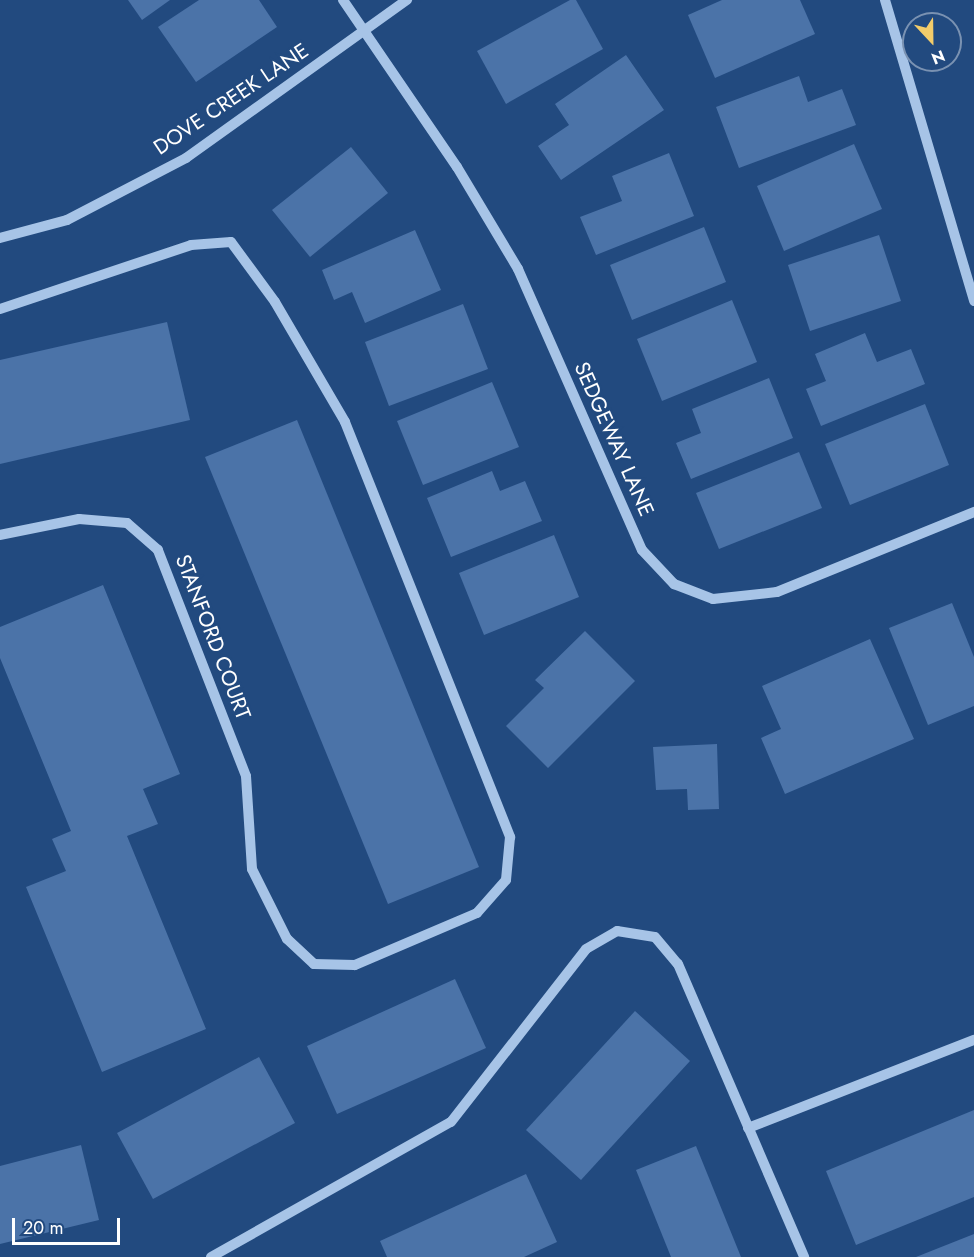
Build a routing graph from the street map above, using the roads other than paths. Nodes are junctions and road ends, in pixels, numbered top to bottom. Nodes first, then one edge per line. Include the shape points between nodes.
1 (343, 0) edge
2 (407, 0) edge
3 (885, 0) edge
4 (365, 30) junction
5 (0, 238) edge
6 (974, 301) edge
7 (0, 309) edge
8 (974, 512) edge
9 (0, 535) edge
10 (974, 1040) edge
11 (748, 1128) junction
12 (217, 1256) edge
13 (804, 1257) edge

1 - 4 street, SEDGEWAY LANE
2 - 4 street, DOVE CREEK LANE
3 - 6 street
4 - 5 street, DOVE CREEK LANE via 186,158 67,220
4 - 8 street, SEDGEWAY LANE via 457,167 518,269 642,550 674,584 713,599 777,592
7 - 9 street, STANFORD COURT via 191,245 231,242 275,302 345,422 510,837 506,880 477,913 355,965 314,964 287,939 252,869 246,776 158,550 128,523 79,519
10 - 11 street
11 - 12 street via 678,964 655,937 617,931 586,949 451,1122
11 - 13 street

